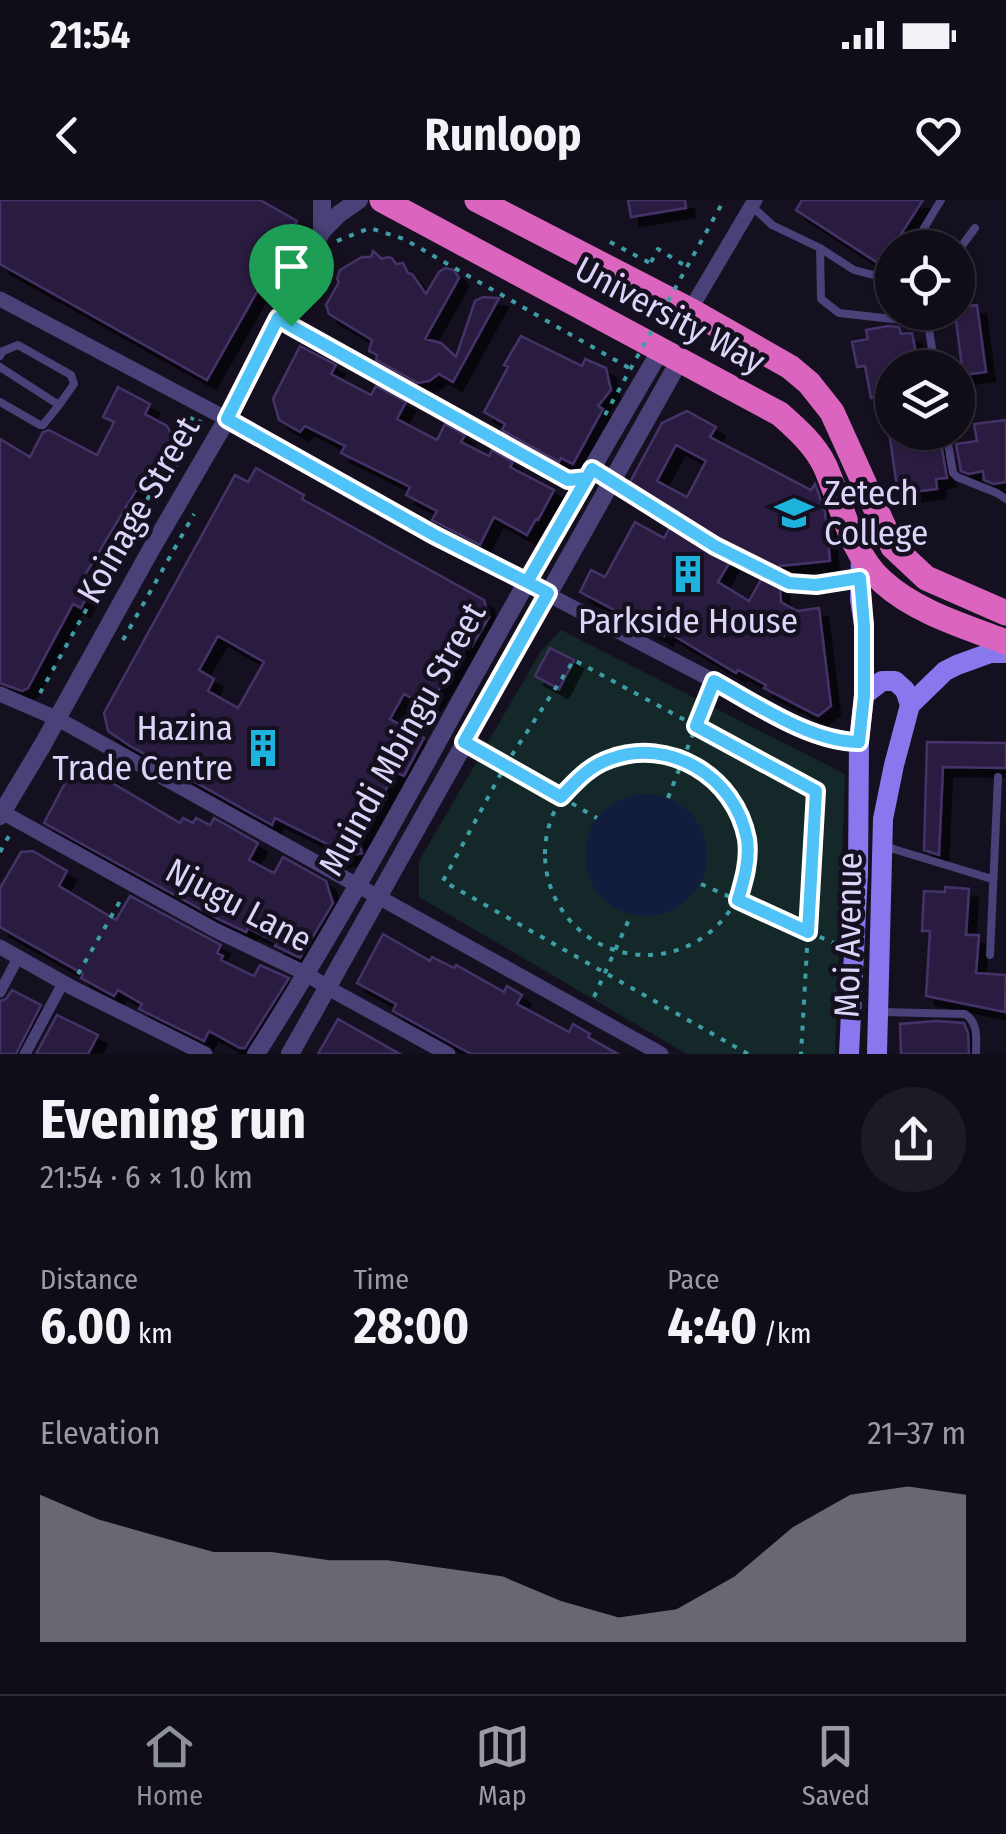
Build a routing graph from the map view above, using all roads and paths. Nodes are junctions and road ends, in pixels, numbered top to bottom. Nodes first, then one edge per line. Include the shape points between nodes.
1 (322, 200) edge
2 (359, 200) edge
3 (382, 200) edge
4 (478, 200) edge
5 (724, 200) edge
6 (941, 200) edge
7 (754, 203) edge
8 (923, 230) edge
9 (322, 231) junction
10 (820, 248) junction
11 (651, 262) dead end
12 (687, 267) junction
13 (875, 276) edge
14 (0, 299) edge
15 (690, 310) junction
16 (875, 317) edge
17 (278, 318) junction
18 (612, 346) dead end
19 (603, 352) dead end
20 (672, 353) junction
21 (0, 356) edge
22 (0, 367) edge
23 (0, 402) edge
24 (59, 405) junction
25 (200, 412) junction
26 (605, 415) dead end
27 (227, 419) junction
28 (949, 450) edge
29 (589, 473) junction
30 (611, 480) junction
31 (1006, 500) edge
32 (860, 566) junction
33 (527, 582) junction
34 (548, 593) junction
35 (94, 612) dead end
36 (1006, 613) edge
37 (1006, 642) edge
38 (1006, 653) edge
39 (714, 681) junction
40 (0, 694) edge
41 (864, 696) junction
42 (910, 705) junction
43 (31, 708) junction
44 (58, 719) junction
45 (696, 726) junction
46 (464, 742) junction
47 (859, 742) junction
48 (682, 760) junction
49 (506, 764) junction
50 (998, 777) dead end
51 (561, 797) junction
52 (668, 798) dead end
53 (1, 814) edge
54 (597, 818) dead end
55 (882, 846) junction
56 (992, 879) junction
57 (130, 882) junction
58 (700, 884) dead end
59 (358, 886) junction
60 (380, 898) junction
61 (738, 900) junction
62 (630, 915) dead end
63 (808, 932) junction
64 (838, 945) dead end
65 (0, 946) edge
66 (615, 950) junction
67 (990, 955) dead end
68 (18, 958) junction
69 (605, 973) junction
70 (307, 974) junction
71 (67, 985) junction
72 (328, 988) junction
73 (0, 992) edge
74 (593, 999) dead end
75 (878, 1012) junction
76 (25, 1054) edge
77 (205, 1054) edge
78 (256, 1054) edge
79 (290, 1054) edge
80 (448, 1054) edge
81 (661, 1054) edge
82 (748, 1054) edge
83 (801, 1054) edge
84 (849, 1054) edge
85 (878, 1054) edge
86 (976, 1054) edge

1 - 9 street, Koinage Street
2 - 9 street, Koinage Street
3 - 20 highway, University Way
4 - 15 highway, University Way
5 - 12 path, bridge
6 - 8 lane
7 - 10 lane via 772,225
7 - 15 street
9 - 17 street, Koinage Street
10 - 13 lane
10 - 16 lane via 821,299 839,313
11 - 12 path via 658,249
12 - 26 path, bridge
14 - 25 street
15 - 36 highway, University Way via 809,383 832,412 893,547 926,578
17 - 27 street, Koinage Street
17 - 29 street via 568,480
18 - 19 path
20 - 29 street, Muindi Mbingu Street
20 - 30 street, Muindi Mbingu Street
20 - 32 highway, University Way via 780,414 804,436 823,463
21 - 24 lane via 18,345 72,375 74,384
22 - 24 lane
23 - 24 lane via 40,426
25 - 27 street
25 - 35 path
25 - 43 path
27 - 33 street
27 - 44 street, Koinage Street
28 - 31 lane via 953,474
29 - 30 lane
29 - 33 street, Muindi Mbingu Street
30 - 32 lane via 715,546 789,583 816,585
30 - 34 street, Muindi Mbingu Street
32 - 37 highway via 908,601
32 - 41 main road, Moi Avenue
33 - 34 street
33 - 59 street, Muindi Mbingu Street
34 - 39 street
34 - 46 street, Muindi Mbingu Street
38 - 42 main road via 957,665
39 - 45 path
39 - 47 street via 817,735
40 - 43 street
41 - 42 main road via 882,681 895,681
41 - 47 main road, Moi Avenue
42 - 55 main road, Moi Avenue
43 - 44 street
44 - 53 street, Koinage Street
44 - 59 street
45 - 48 path
45 - 49 path via 574,660
45 - 63 path via 816,791
46 - 49 path
46 - 60 street, Muindi Mbingu Street
47 - 84 main road, Moi Avenue
48 - 51 path via 638,752 608,759
48 - 52 path
48 - 61 path via 721,785 738,811 747,840
49 - 51 path
49 - 69 path via 443,881
50 - 56 lane
51 - 54 path
51 - 66 path via 547,828 544,861 552,893 570,922
53 - 57 street, Njugu Lane
55 - 56 lane
55 - 75 main road, Moi Avenue
56 - 67 lane
57 - 70 street, Njugu Lane
57 - 71 path
58 - 61 path
59 - 60 street
59 - 70 street, Muindi Mbingu Street
60 - 72 street, Muindi Mbingu Street
60 - 81 street
61 - 63 path
61 - 66 path via 718,927 691,946 659,956
62 - 66 path
63 - 64 path
63 - 83 path
65 - 68 street
66 - 69 path
68 - 71 street
68 - 73 street
69 - 74 path
69 - 82 path
70 - 72 street, Njugu Lane
70 - 78 street, Muindi Mbingu Street
71 - 76 street
71 - 77 street
72 - 79 street, Muindi Mbingu Street
72 - 80 street, Njugu Lane
75 - 85 main road, Moi Avenue
75 - 86 lane via 965,1014 976,1026

